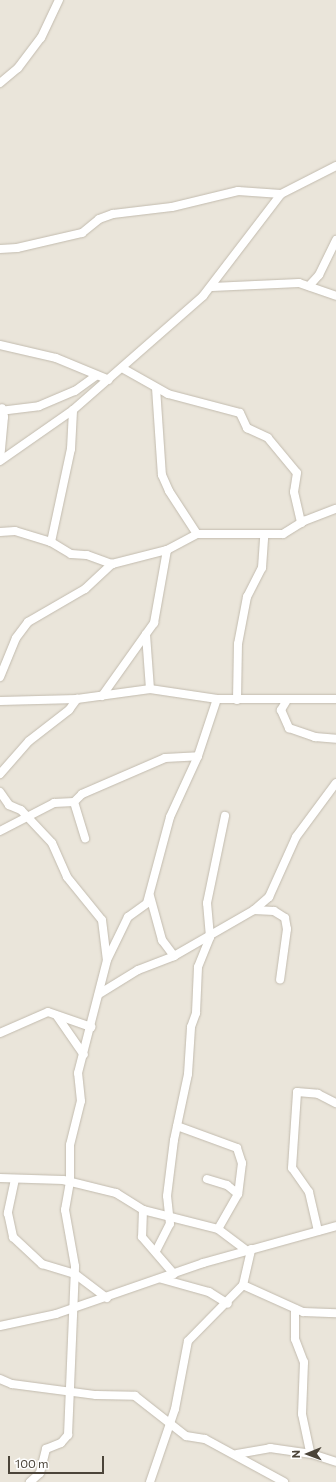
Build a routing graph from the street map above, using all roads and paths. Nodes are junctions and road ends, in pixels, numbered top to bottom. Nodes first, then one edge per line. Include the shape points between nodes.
1 (59, 0) edge
2 (0, 83) edge
3 (336, 166) edge
4 (281, 194) junction
5 (336, 240) edge
6 (2, 248) edge
7 (309, 286) junction
8 (212, 287) junction
9 (336, 296) edge
10 (0, 345) edge
11 (122, 368) junction
12 (96, 376) junction
13 (109, 380) junction
14 (156, 388) junction
15 (1, 410) edge
16 (73, 410) junction
17 (0, 461) edge
18 (336, 509) edge
19 (301, 523) junction
20 (0, 532) edge
21 (197, 534) junction
22 (264, 536) junction
23 (51, 542) junction
24 (167, 550) junction
25 (112, 564) junction
26 (146, 634) junction
27 (0, 677) edge
28 (150, 689) junction
29 (102, 696) junction
30 (77, 699) junction
31 (217, 699) junction
32 (336, 699) edge
33 (237, 700) junction
34 (287, 700) junction
35 (0, 701) edge
36 (336, 739) edge
37 (198, 756) junction
38 (0, 774) edge
39 (336, 783) edge
40 (0, 792) edge
41 (74, 802) junction
42 (225, 816) dead end
43 (30, 818) junction
44 (0, 831) edge
45 (85, 838) dead end
46 (150, 895) junction
47 (254, 910) junction
48 (210, 937) junction
49 (174, 956) junction
50 (107, 960) junction
51 (280, 980) dead end
52 (99, 994) junction
53 (57, 1016) junction
54 (91, 1027) junction
55 (0, 1033) edge
56 (84, 1055) junction
57 (336, 1103) edge
58 (177, 1126) junction
59 (0, 1178) edge
60 (15, 1179) junction
61 (207, 1179) dead end
62 (70, 1182) junction
63 (238, 1194) junction
64 (143, 1210) junction
65 (170, 1215) junction
66 (336, 1226) edge
67 (218, 1229) junction
68 (318, 1231) junction
69 (249, 1250) junction
70 (156, 1251) junction
71 (74, 1274) junction
72 (174, 1274) junction
73 (162, 1279) junction
74 (243, 1285) junction
75 (107, 1298) junction
76 (228, 1304) junction
77 (71, 1309) junction
78 (295, 1309) junction
79 (336, 1313) edge
80 (0, 1326) edge
81 (0, 1379) edge
82 (71, 1389) junction
83 (171, 1423) junction
84 (310, 1453) junction
85 (237, 1454) junction
86 (336, 1462) edge
87 (30, 1482) edge
88 (150, 1482) edge
89 (284, 1482) edge

1 - 2 street via 41,38 18,68
3 - 4 street
4 - 6 street via 261,190 233,192 172,206 113,214 99,219 82,233
4 - 8 street
5 - 7 street via 317,278
7 - 8 street
7 - 9 street
8 - 11 street
10 - 12 street via 56,358
11 - 13 street
11 - 14 street
12 - 13 street
12 - 15 street via 43,405
13 - 16 street
14 - 19 street via 203,404 236,410 246,428 268,438 297,473 294,492
14 - 21 street via 162,475 168,491
15 - 17 street
16 - 17 street
16 - 23 street via 71,449
18 - 19 street
19 - 22 street via 287,533
20 - 23 street via 15,531
21 - 22 street
21 - 24 street
22 - 33 street via 262,568 247,597 238,644
23 - 25 street via 71,554 87,555
24 - 25 street
24 - 26 street via 154,623
25 - 27 street via 86,589 28,622 16,638
26 - 28 street via 151,658
26 - 29 street
28 - 29 street
28 - 31 street
29 - 30 street
30 - 35 street
30 - 38 street via 68,710 29,740
31 - 33 street
31 - 37 street
32 - 34 street
33 - 34 street
34 - 36 street via 282,710 289,728 315,737
37 - 41 street via 165,758 82,794
37 - 46 street via 170,817 154,869
39 - 47 street via 296,837 269,897
40 - 43 street via 9,806
41 - 43 street via 54,803
41 - 45 street
42 - 48 street via 207,903
43 - 44 street
43 - 50 street via 52,843 67,876 102,920
46 - 49 street via 162,940
46 - 50 street via 142,910 128,917
47 - 48 street
47 - 51 street via 274,910 285,918 287,929
48 - 49 street
48 - 58 street via 198,967 196,1013 190,1027 188,1074
49 - 52 street via 138,970
50 - 52 street
52 - 54 street
53 - 54 street
53 - 55 street via 44,1013
53 - 56 street
54 - 56 street
56 - 62 street via 77,1081 81,1101 71,1136
57 - 68 street via 318,1094 297,1092 292,1168 309,1192
58 - 63 street via 237,1148 242,1163
58 - 65 street via 168,1187
59 - 60 street
60 - 62 street
60 - 71 street via 8,1213 13,1237 45,1267
61 - 63 street via 232,1187
62 - 64 street via 116,1193
62 - 71 street via 65,1210
63 - 67 street
64 - 65 street
64 - 70 street via 142,1237
65 - 67 street
65 - 70 street via 167,1233
66 - 68 street
67 - 69 street
68 - 69 street
69 - 72 street
69 - 74 street
70 - 72 street
71 - 75 street
71 - 77 street
72 - 73 street
73 - 75 street
73 - 76 street via 209,1292
74 - 76 street
74 - 78 street
75 - 77 street
76 - 83 street via 188,1342
77 - 80 street
77 - 82 street
78 - 79 street via 315,1314
78 - 84 street via 295,1338 304,1362 302,1414
81 - 82 street via 12,1384
82 - 83 street via 96,1394 135,1396
82 - 87 street via 67,1438 46,1449 40,1473
83 - 85 street via 186,1436 205,1439
83 - 88 street
84 - 85 street via 270,1448
84 - 86 street
85 - 89 street

